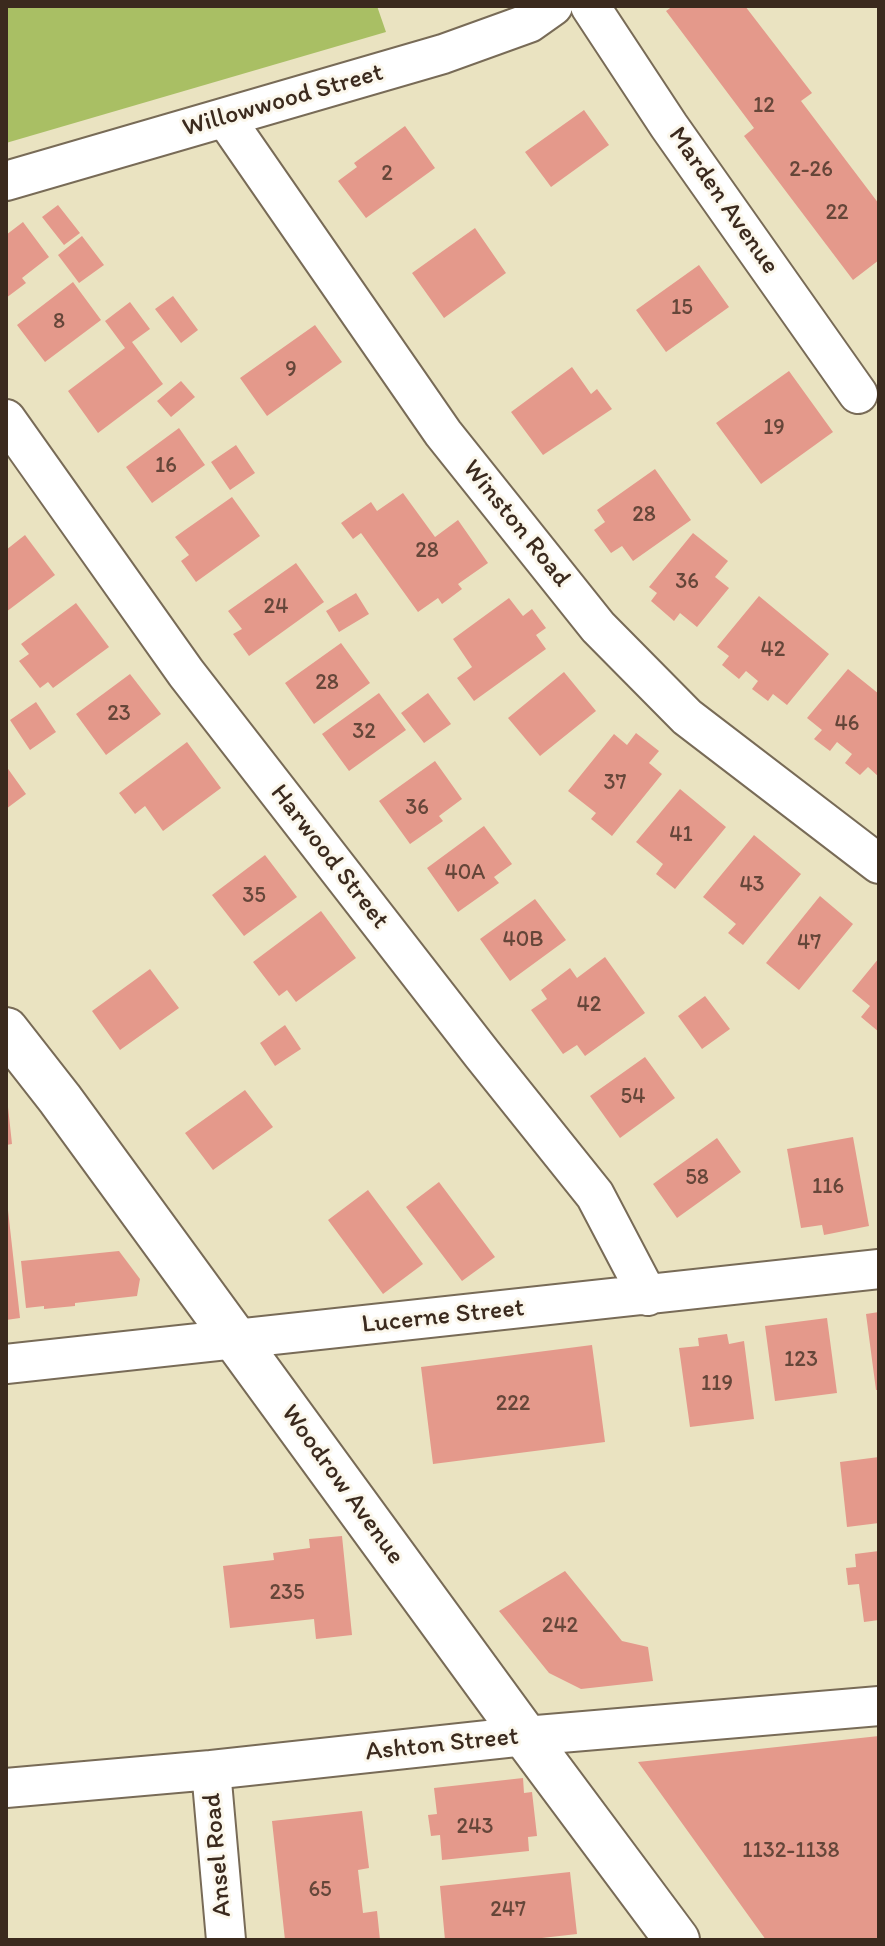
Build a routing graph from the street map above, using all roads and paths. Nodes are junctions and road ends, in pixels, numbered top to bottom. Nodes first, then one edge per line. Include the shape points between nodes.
1 (553, 6) edge
2 (590, 6) edge
3 (225, 118) junction
4 (6, 181) edge
5 (858, 394) dead end
6 (6, 419) edge
7 (879, 864) edge
8 (6, 1030) edge
9 (879, 1269) edge
10 (648, 1296) junction
11 (235, 1339) junction
12 (6, 1364) edge
13 (879, 1706) edge
14 (525, 1736) junction
15 (211, 1770) junction
16 (6, 1788) edge
17 (226, 1940) edge
18 (677, 1940) edge

1 - 3 street, Willowwood Street via 529,23 443,54
2 - 5 street, Marden Avenue
3 - 4 street, Willowwood Street
3 - 7 street, Winston Road via 443,433 598,627 687,717
6 - 10 street, Harwood Street via 186,673 595,1195
8 - 11 street, Woodrow Avenue
9 - 10 street, Lucerne Street
10 - 11 street, Lucerne Street
11 - 12 street, Lucerne Street
11 - 14 street, Woodrow Avenue
13 - 14 street, Ashton Street
14 - 15 street, Ashton Street
14 - 18 street, Woodrow Avenue
15 - 16 street, Ashton Street
15 - 17 street, Ansel Road

